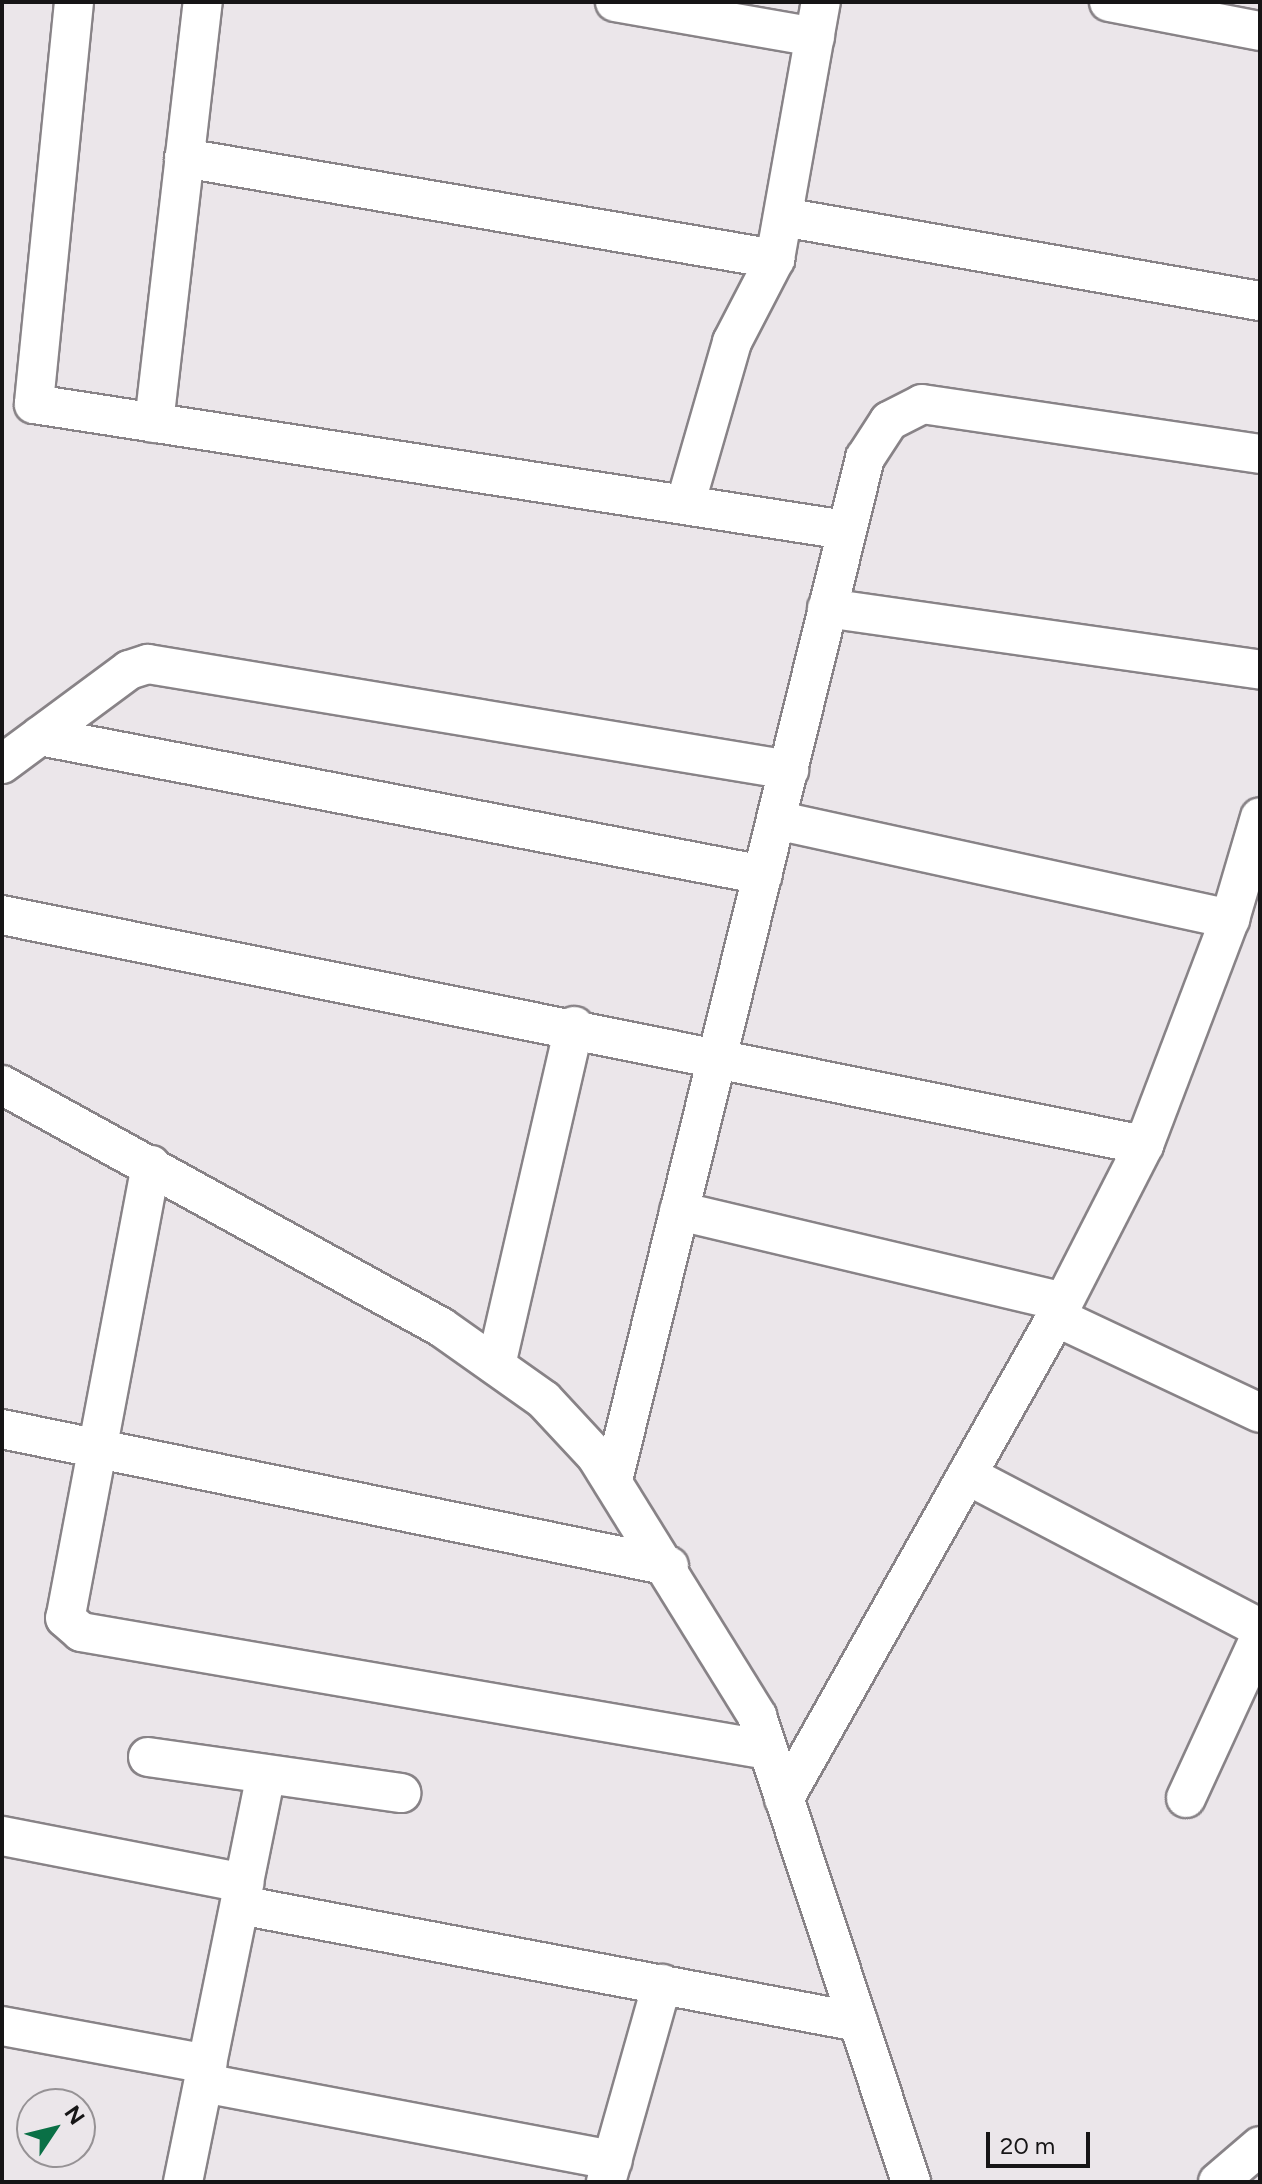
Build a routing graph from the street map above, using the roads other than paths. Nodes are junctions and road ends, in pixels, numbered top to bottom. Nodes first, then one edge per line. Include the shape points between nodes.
1 (74, 2) edge
2 (203, 2) edge
3 (615, 2) edge
4 (1109, 2) edge
5 (818, 19) edge
6 (1260, 31) edge
7 (184, 158) junction
8 (783, 217) junction
9 (775, 259) junction
10 (1260, 301) edge
11 (154, 423) junction
12 (1260, 454) edge
13 (685, 505) junction
14 (845, 530) junction
15 (827, 608) junction
16 (1260, 670) edge
17 (40, 736) junction
18 (2, 764) edge
19 (789, 770) junction
20 (1260, 817) edge
21 (776, 820) junction
22 (763, 875) junction
23 (2, 915) edge
24 (1230, 919) junction
25 (574, 1026) junction
26 (718, 1054) junction
27 (2, 1085) edge
28 (1144, 1145) junction
29 (151, 1165) junction
30 (679, 1211) junction
31 (1060, 1310) junction
32 (496, 1365) junction
33 (1260, 1413) edge
34 (2, 1429) edge
35 (95, 1448) junction
36 (967, 1475) junction
37 (613, 1480) junction
38 (669, 1566) junction
39 (1260, 1628) edge
40 (1260, 1637) edge
41 (768, 1750) junction
42 (148, 1757) dead end
43 (266, 1774) junction
44 (401, 1793) dead end
45 (1186, 1798) dead end
46 (784, 1799) junction
47 (2, 1836) edge
48 (242, 1894) junction
49 (662, 1984) junction
50 (858, 2022) junction
51 (2, 2026) edge
52 (206, 2074) junction
53 (1260, 2146) edge
54 (610, 2171) edge
55 (183, 2182) edge
56 (911, 2182) edge
57 (1218, 2182) edge

1 - 11 street via 34,404
2 - 7 street
3 - 5 street
4 - 6 street
5 - 8 street
7 - 9 street
7 - 11 street
8 - 9 street
8 - 10 street
9 - 13 street via 732,342
11 - 13 street
12 - 14 street via 922,404 889,421 865,458
13 - 14 street
14 - 15 street
15 - 16 street
15 - 19 street
17 - 18 street
17 - 19 street via 129,670 170,664
17 - 22 street
19 - 21 street
20 - 24 street
21 - 22 street
21 - 24 street
22 - 26 street
23 - 25 street
24 - 28 street
25 - 26 street
25 - 32 street
26 - 28 street
26 - 30 street
27 - 29 street
28 - 31 street
29 - 32 street via 339,1265
29 - 35 street
30 - 31 street
30 - 37 street
31 - 33 street
31 - 36 street
32 - 37 street via 544,1400
34 - 35 street
35 - 38 street
35 - 41 street via 64,1599 65,1618 81,1632
36 - 39 street
36 - 46 street
37 - 38 street
38 - 41 street via 757,1716
40 - 45 street
41 - 46 street
42 - 43 street
43 - 44 street
43 - 48 street
46 - 50 street
47 - 48 street
48 - 49 street
48 - 52 street
49 - 50 street
49 - 54 street
50 - 56 street
51 - 52 street
52 - 54 street
52 - 55 street
53 - 57 street

